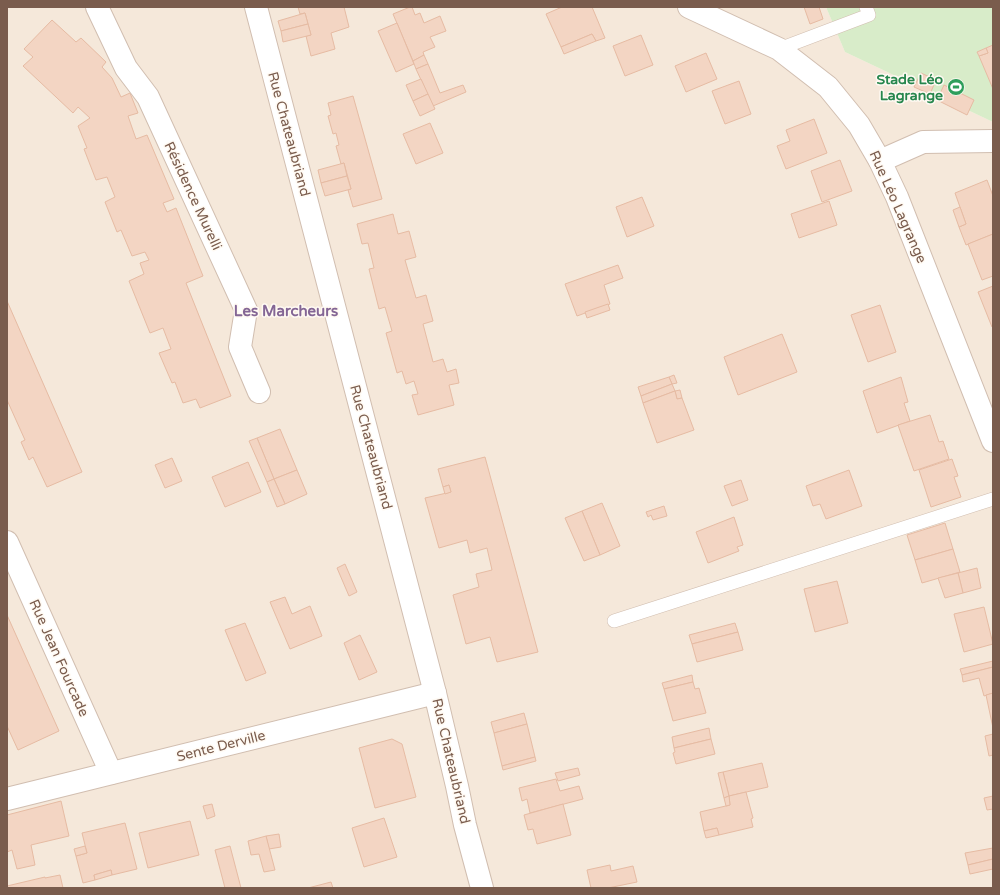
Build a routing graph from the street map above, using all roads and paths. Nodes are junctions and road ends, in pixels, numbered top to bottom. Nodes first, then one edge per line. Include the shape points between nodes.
1 (98, 7) edge
2 (256, 7) edge
3 (689, 7) edge
4 (866, 7) edge
5 (779, 49) junction
6 (993, 141) edge
7 (880, 161) junction
8 (259, 392) dead end
9 (993, 441) edge
10 (993, 499) edge
11 (7, 542) edge
12 (614, 621) dead end
13 (435, 693) junction
14 (111, 773) junction
15 (7, 798) edge
16 (482, 888) edge

1 - 8 street, Résidence Murelli via 126,68 148,96 246,310 240,346
2 - 13 street, Rue Chateaubriand
3 - 5 street, Rue Léo Lagrange
4 - 5 lane via 869,14
5 - 7 street, Rue Léo Lagrange via 828,87 859,125
6 - 7 street via 924,142
7 - 9 street, Rue Léo Lagrange via 897,197
10 - 12 lane
11 - 14 street, Rue Jean Fourcade
13 - 14 street, Sente Derville
13 - 16 street, Rue Chateaubriand
14 - 15 street, Sente Derville

